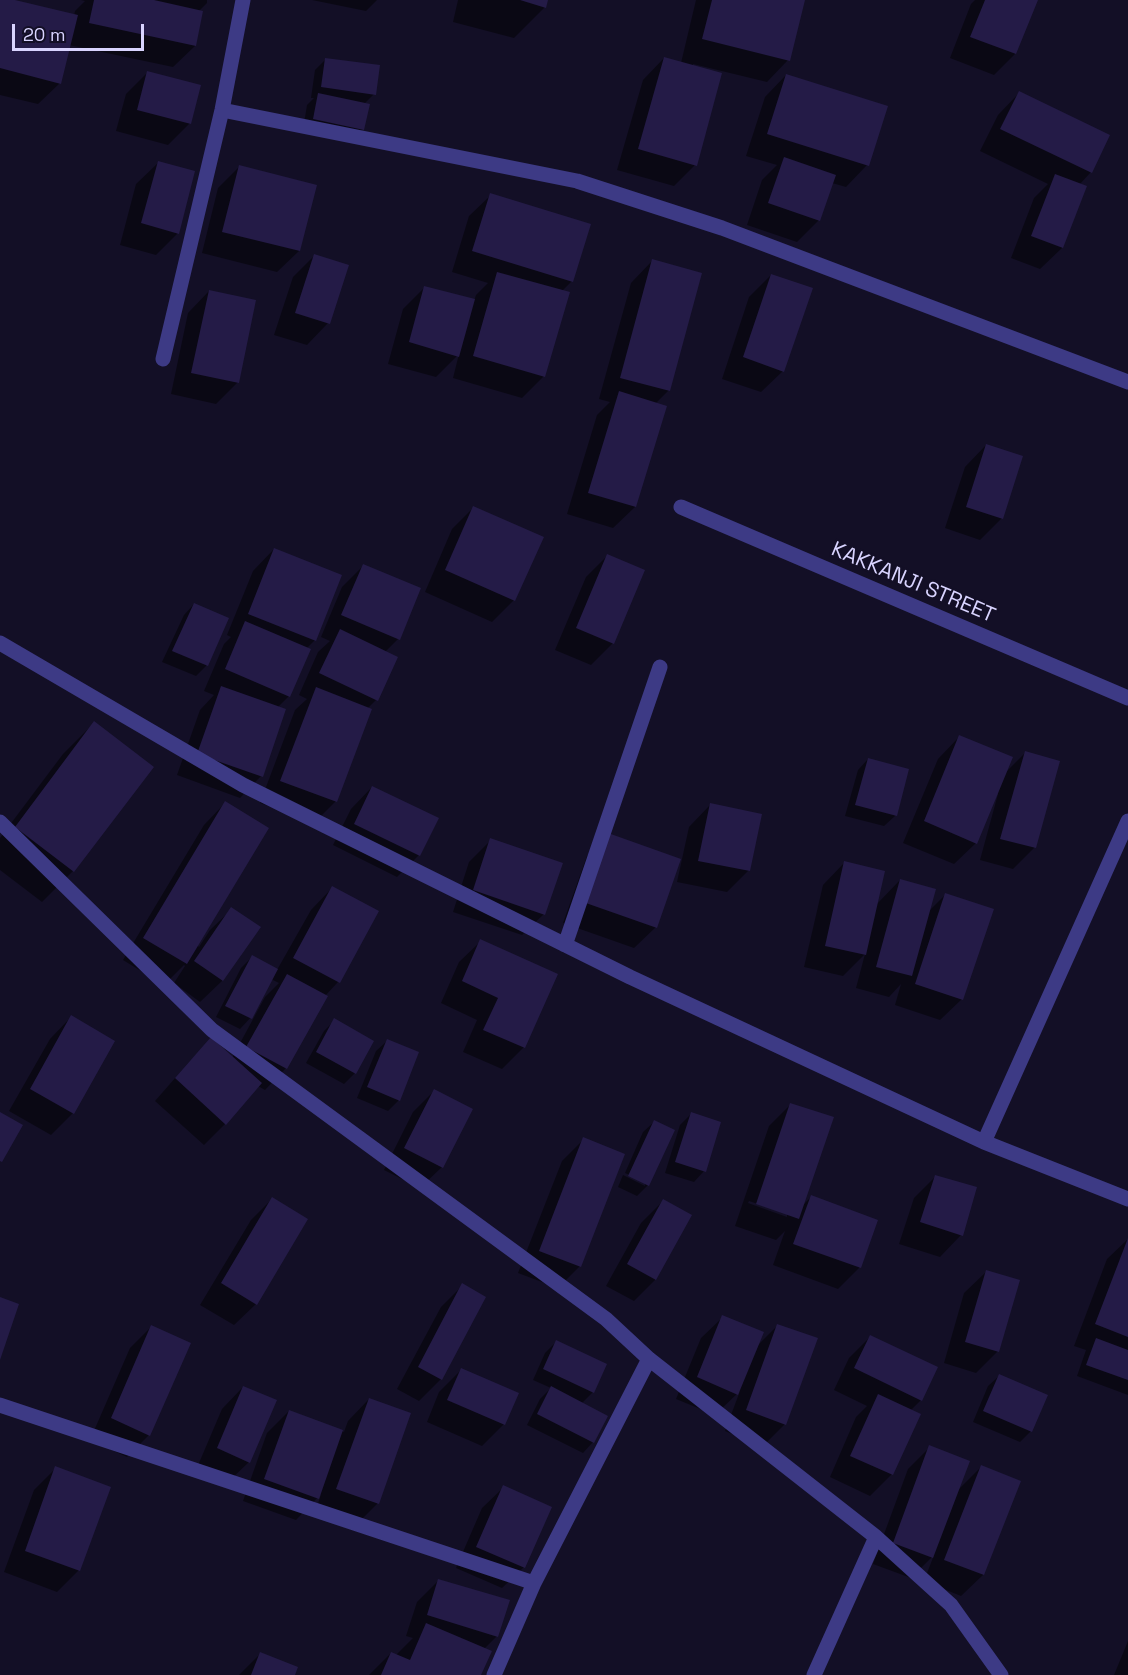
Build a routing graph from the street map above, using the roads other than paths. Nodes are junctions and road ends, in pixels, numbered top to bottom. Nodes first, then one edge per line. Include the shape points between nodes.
1 (243, 0) edge
2 (222, 110) junction
3 (163, 359) dead end
4 (1128, 382) edge
5 (681, 507) dead end
6 (0, 643) edge
7 (660, 667) dead end
8 (1128, 698) edge
9 (1128, 821) edge
10 (0, 822) edge
11 (565, 945) junction
12 (984, 1142) junction
13 (1128, 1199) edge
14 (649, 1359) junction
15 (0, 1404) edge
16 (876, 1537) junction
17 (534, 1583) junction
18 (494, 1675) edge
19 (814, 1675) edge
20 (1001, 1675) edge

1 - 2 street
2 - 3 street
2 - 4 street via 576,181 722,228
5 - 8 street, KAKKANJI STREET
6 - 11 street via 243,785
7 - 11 street
9 - 12 street
10 - 14 street via 212,1030 606,1319
11 - 12 street
12 - 13 street
14 - 16 street
14 - 17 street
15 - 17 street
16 - 19 street
16 - 20 street via 951,1605
17 - 18 street

